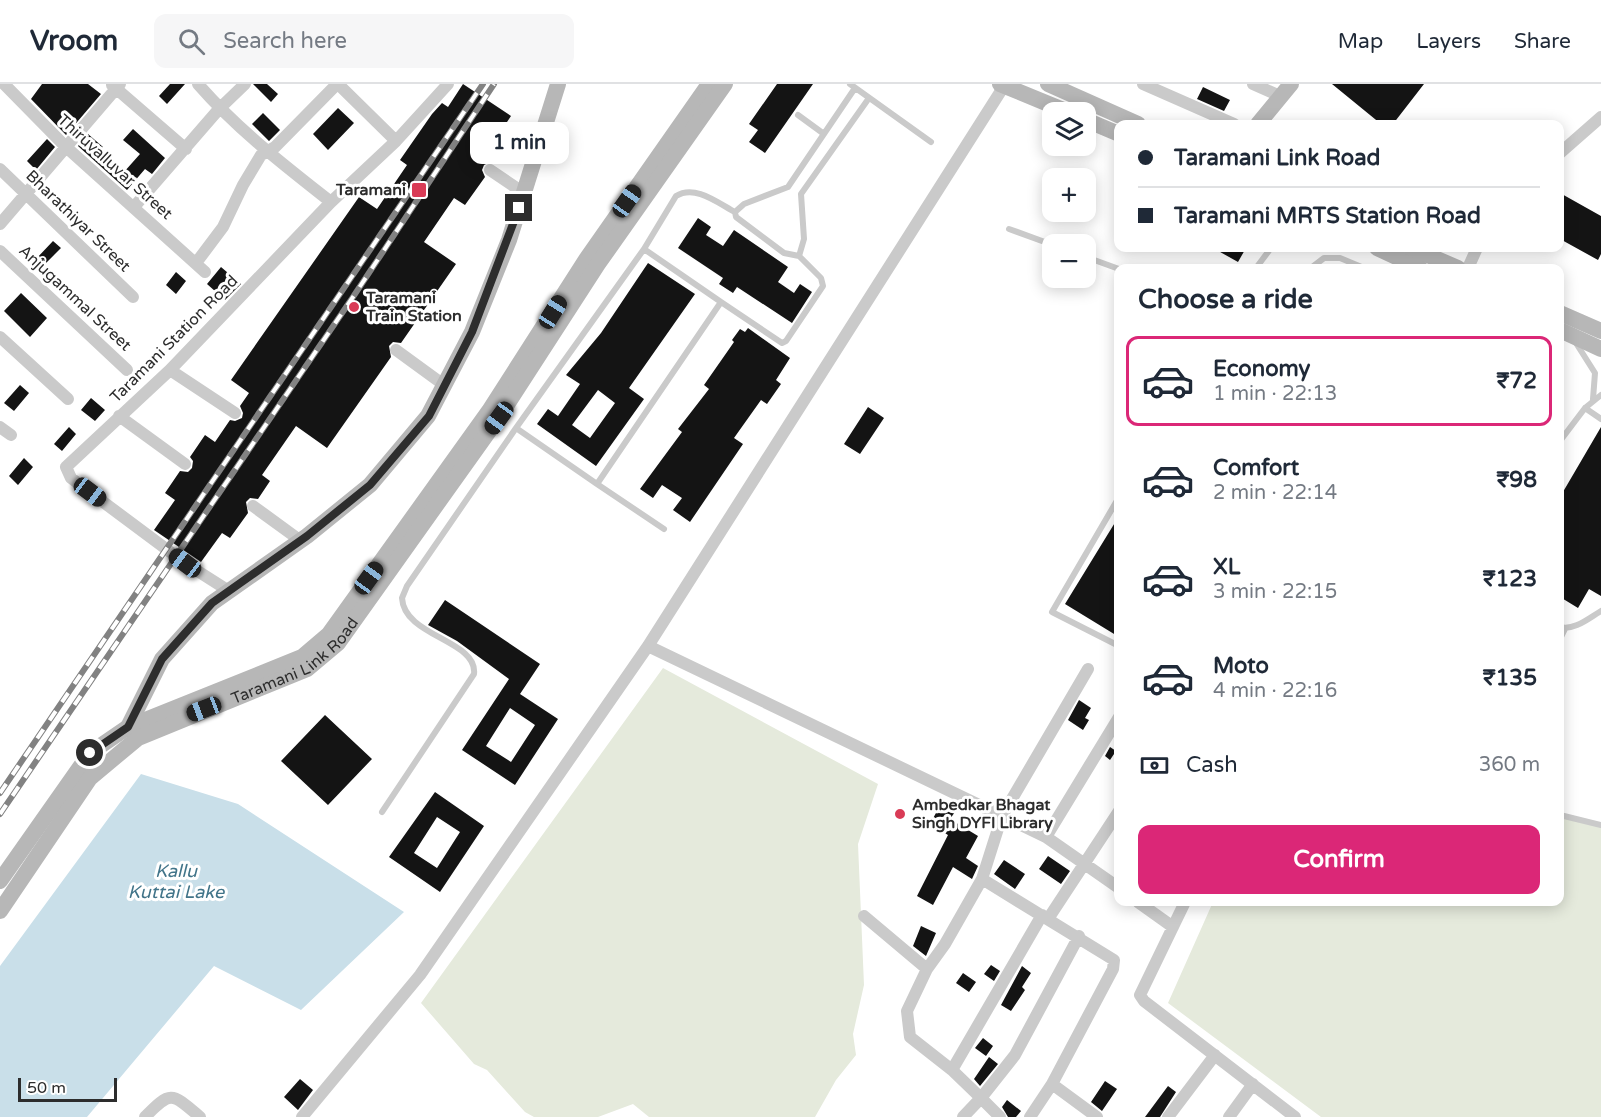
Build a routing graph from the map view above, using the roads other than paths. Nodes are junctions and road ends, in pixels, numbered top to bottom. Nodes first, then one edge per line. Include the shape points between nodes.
1 (4, 84) edge
2 (198, 84) edge
3 (245, 84) edge
4 (338, 84) edge
5 (448, 84) edge
6 (558, 84) edge
7 (709, 84) edge
8 (725, 84) edge
9 (866, 84) edge
10 (1048, 84) edge
11 (1143, 84) edge
12 (1253, 84) edge
13 (1002, 85) edge
14 (116, 86) edge
15 (855, 88) edge
16 (1286, 90) edge
17 (869, 98) junction
18 (1044, 102) edge
19 (219, 109) junction
20 (798, 115) dead end
21 (1129, 120) edge
22 (1225, 120) edge
23 (1261, 120) edge
24 (1599, 122) edge
25 (1096, 124) edge
26 (1114, 132) edge
27 (824, 134) junction
28 (396, 141) junction
29 (931, 142) dead end
30 (66, 147) junction
31 (186, 149) junction
32 (1564, 150) edge
33 (267, 152) junction
34 (0, 169) edge
35 (490, 170) dead end
36 (524, 193) junction
37 (27, 195) junction
38 (331, 202) junction
39 (134, 207) junction
40 (735, 213) junction
41 (0, 224) edge
42 (1009, 229) dead end
43 (1042, 241) edge
44 (644, 249) junction
45 (0, 251) edge
46 (1386, 252) edge
47 (1420, 252) edge
48 (799, 256) junction
49 (1096, 261) edge
50 (1316, 264) edge
51 (1354, 264) edge
52 (1411, 264) edge
53 (1449, 264) edge
54 (1114, 267) edge
55 (133, 297) dead end
56 (722, 302) junction
57 (1564, 315) edge
58 (1601, 331) edge
59 (1564, 332) edge
60 (0, 337) edge
61 (1601, 349) edge
62 (396, 350) dead end
63 (127, 370) dead end
64 (170, 370) junction
65 (444, 385) junction
66 (1601, 395) edge
67 (68, 399) dead end
68 (1593, 399) junction
69 (1585, 408) junction
70 (235, 413) dead end
71 (119, 416) junction
72 (1601, 419) edge
73 (0, 427) edge
74 (1568, 427) junction
75 (516, 428) junction
76 (1564, 428) edge
77 (1564, 434) edge
78 (11, 435) dead end
79 (185, 464) dead end
80 (597, 484) junction
81 (253, 506) dead end
82 (1114, 506) edge
83 (664, 529) dead end
84 (301, 541) junction
85 (229, 591) junction
86 (1601, 611) edge
87 (1564, 628) edge
88 (1114, 643) edge
89 (648, 646) junction
90 (1088, 669) dead end
91 (1114, 725) edge
92 (133, 732) junction
93 (382, 812) dead end
94 (1564, 815) edge
95 (1002, 816) junction
96 (1114, 818) edge
97 (1601, 825) edge
98 (1046, 837) junction
99 (1083, 864) junction
100 (982, 879) junction
101 (0, 881) edge
102 (1114, 885) edge
103 (1144, 906) edge
104 (1183, 906) edge
105 (0, 911) edge
106 (864, 916) dead end
107 (1045, 917) junction
108 (1173, 927) junction
109 (1079, 936) junction
110 (927, 969) junction
111 (1215, 1055) junction
112 (952, 1070) junction
113 (1052, 1084) junction
114 (1253, 1084) junction
115 (981, 1098) junction
116 (145, 1117) edge
117 (200, 1117) edge
118 (302, 1117) edge
119 (963, 1117) edge
120 (1000, 1117) edge
121 (1030, 1117) edge
122 (1097, 1117) edge
123 (1168, 1117) edge
124 (1229, 1117) edge
125 (1294, 1117) edge

1 - 30 street, Thiruvalluvar Street
2 - 19 street
3 - 19 street
4 - 28 street
4 - 33 street
5 - 28 street, Taramani Station Road
6 - 36 street
7 - 92 street, Taramani Link Road via 587,258 489,411 329,634 302,657
8 - 92 street, Taramani Link Road via 598,264 499,417 338,643 307,669
9 - 15 lane
10 - 21 street
11 - 22 street
12 - 16 street
13 - 18 street
13 - 89 street
14 - 30 street
14 - 31 street
15 - 17 lane
15 - 27 lane
16 - 23 street
17 - 29 lane
17 - 48 lane via 801,194 804,239
19 - 31 street
19 - 33 street
20 - 27 lane
24 - 32 street
25 - 26 street
27 - 40 lane via 788,187 744,204
28 - 38 street, Taramani Station Road
30 - 37 street
30 - 39 street, Thiruvalluvar Street
31 - 39 street
33 - 38 street
33 - 39 street, Thiruvalluvar Street via 250,171 200,268
34 - 37 street, Bharathiyar Street
35 - 36 street
36 - 65 street via 472,332
37 - 41 street
37 - 55 street, Bharathiyar Street
38 - 64 street, Taramani Station Road
40 - 44 lane via 697,192 683,192 676,196
40 - 48 lane via 784,253
42 - 43 lane
44 - 56 lane
44 - 75 lane
45 - 63 street, Anjugammal Street
46 - 52 street
47 - 53 street
48 - 56 lane via 821,278 823,286 784,342
49 - 54 lane
50 - 51 lane via 1324,258 1340,258
56 - 80 lane
57 - 58 street
59 - 61 street
59 - 68 lane via 1595,373
60 - 67 street
62 - 65 street
64 - 70 street
64 - 71 street, Taramani Station Road
65 - 84 street via 429,416 370,485
66 - 68 lane
68 - 69 lane
69 - 72 lane
69 - 74 lane
71 - 79 street
71 - 85 street, Taramani Station Road via 66,467 67,473 185,563
73 - 78 street
74 - 76 lane
74 - 77 lane
75 - 80 lane
75 - 93 lane via 402,598 407,614 416,623 467,655 475,668
80 - 83 lane
81 - 84 street
82 - 88 lane via 1052,612
84 - 85 street
85 - 92 street via 212,603 162,659
86 - 87 lane
89 - 95 street
89 - 118 street via 420,975
90 - 95 street
91 - 98 street
92 - 101 street, Taramani Link Road via 90,753
92 - 105 street, Taramani Link Road via 90,778
94 - 97 lane
95 - 98 street
95 - 100 street
96 - 99 street
98 - 99 street
99 - 102 street
99 - 107 street
100 - 107 street
100 - 110 street
103 - 108 street
104 - 108 street
106 - 110 street
107 - 109 street
107 - 112 street
108 - 111 street via 1140,995
109 - 113 street via 1110,956 1115,964
109 - 115 street via 1015,1055
110 - 112 street via 907,1011 908,1030 910,1037
111 - 114 street
111 - 123 street
112 - 115 street
113 - 121 street
113 - 122 street
114 - 124 street
114 - 125 street
115 - 119 street
115 - 120 street
116 - 117 street via 169,1096 179,1099

